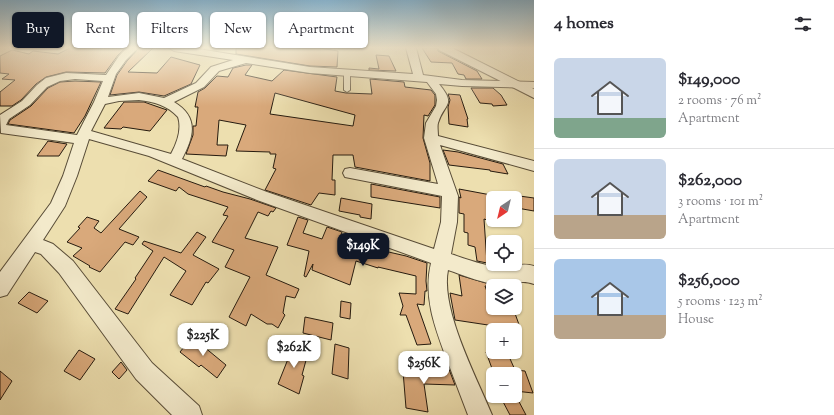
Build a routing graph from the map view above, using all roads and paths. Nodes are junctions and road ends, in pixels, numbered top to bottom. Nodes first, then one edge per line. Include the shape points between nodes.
1 (116, 67) edge
2 (218, 67) edge
3 (293, 67) edge
4 (420, 67) edge
5 (482, 67) edge
6 (347, 73) junction
7 (109, 78) junction
8 (425, 79) junction
9 (516, 84) junction
10 (534, 85) edge
11 (347, 90) dead end
12 (534, 94) edge
13 (100, 102) junction
14 (166, 102) junction
15 (82, 136) junction
16 (431, 138) junction
17 (174, 161) junction
18 (534, 166) edge
19 (350, 173) dead end
20 (448, 191) junction
21 (31, 244) junction
22 (441, 259) junction
23 (534, 275) edge
24 (0, 288) edge
25 (190, 415) edge
26 (480, 415) edge

1 - 7 street
2 - 14 street via 195,88
3 - 6 street
4 - 8 street
5 - 9 street
6 - 8 street
6 - 11 lane
7 - 13 street
7 - 15 street via 66,76 50,81 27,102 7,114 0,123 0,127 5,130
8 - 9 street via 469,84
8 - 16 street via 442,94 443,100 432,123
9 - 10 street
9 - 12 street
13 - 14 street via 129,96
13 - 15 street
14 - 17 street via 185,118 184,140
15 - 17 street via 147,151
15 - 21 street via 70,176 57,206
16 - 18 street
16 - 20 street
17 - 22 street via 262,196
19 - 20 street
20 - 22 street via 449,222
21 - 24 street
21 - 25 street via 47,250 66,267 144,372
22 - 23 street via 503,276 524,272
22 - 26 street via 438,287 443,321

